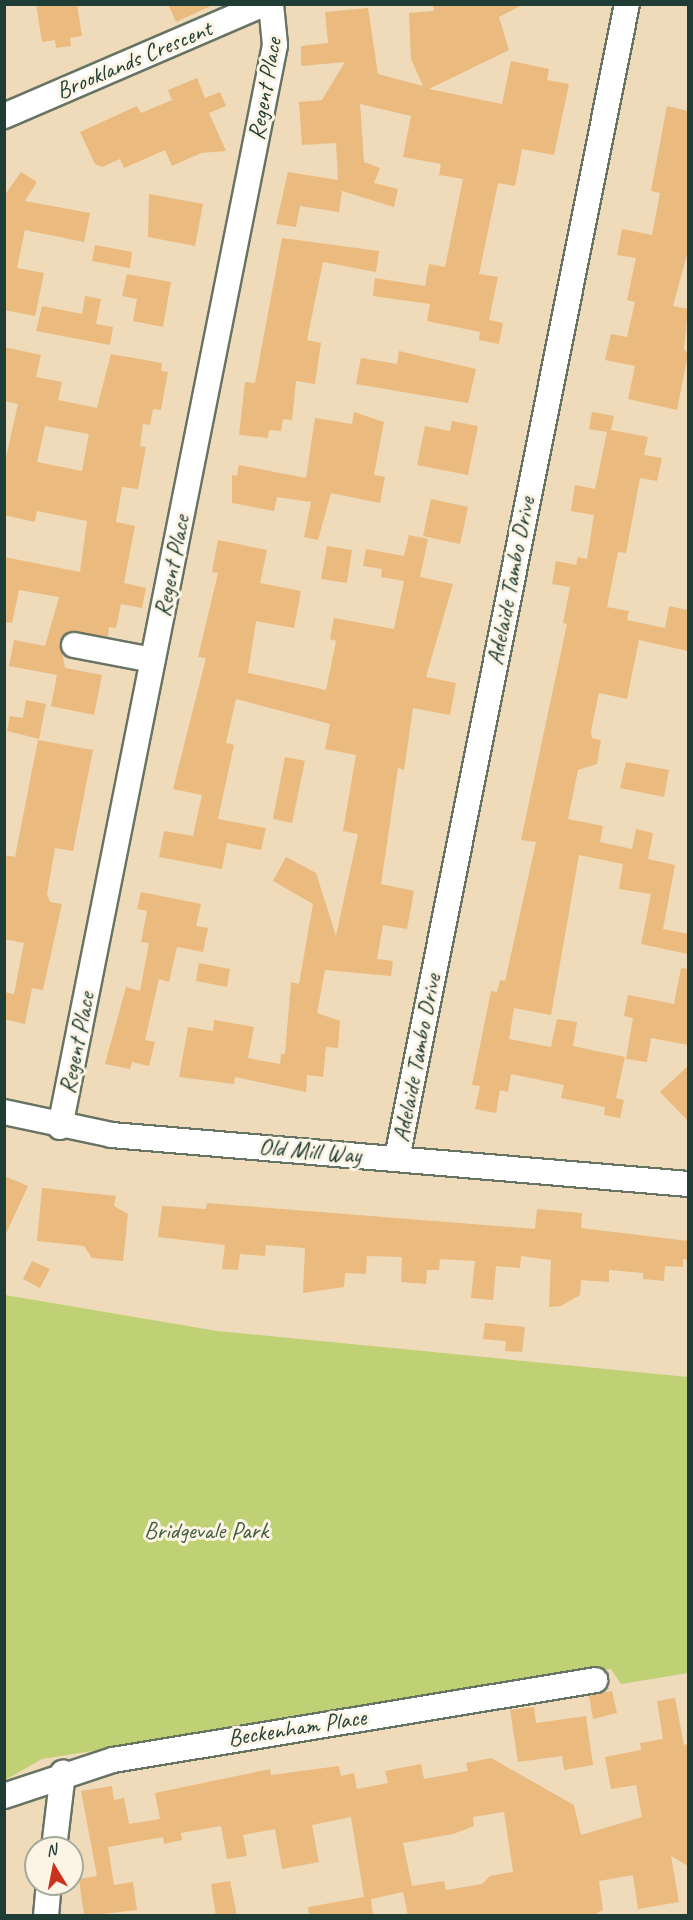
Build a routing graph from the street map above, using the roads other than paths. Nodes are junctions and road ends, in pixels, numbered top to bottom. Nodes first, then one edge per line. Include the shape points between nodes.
1 (264, 4) edge
2 (271, 4) edge
3 (627, 4) edge
4 (4, 116) edge
5 (74, 645) dead end
6 (153, 660) junction
7 (4, 1112) edge
8 (60, 1127) junction
9 (397, 1158) junction
10 (688, 1184) edge
11 (595, 1680) dead end
12 (63, 1773) junction
13 (4, 1796) edge
14 (55, 1836) edge
15 (48, 1896) edge
16 (46, 1916) edge

1 - 4 street, Brooklands Crescent
2 - 6 street, Regent Place via 275,45
3 - 9 street, Adelaide Tambo Drive
5 - 6 street
6 - 8 street, Regent Place
7 - 8 street, Old Mill Way
8 - 9 street, Old Mill Way
9 - 10 street, Old Mill Way
11 - 12 street, Beckenham Place via 216,1742
12 - 13 street, Beckenham Place
12 - 14 street
15 - 16 street

